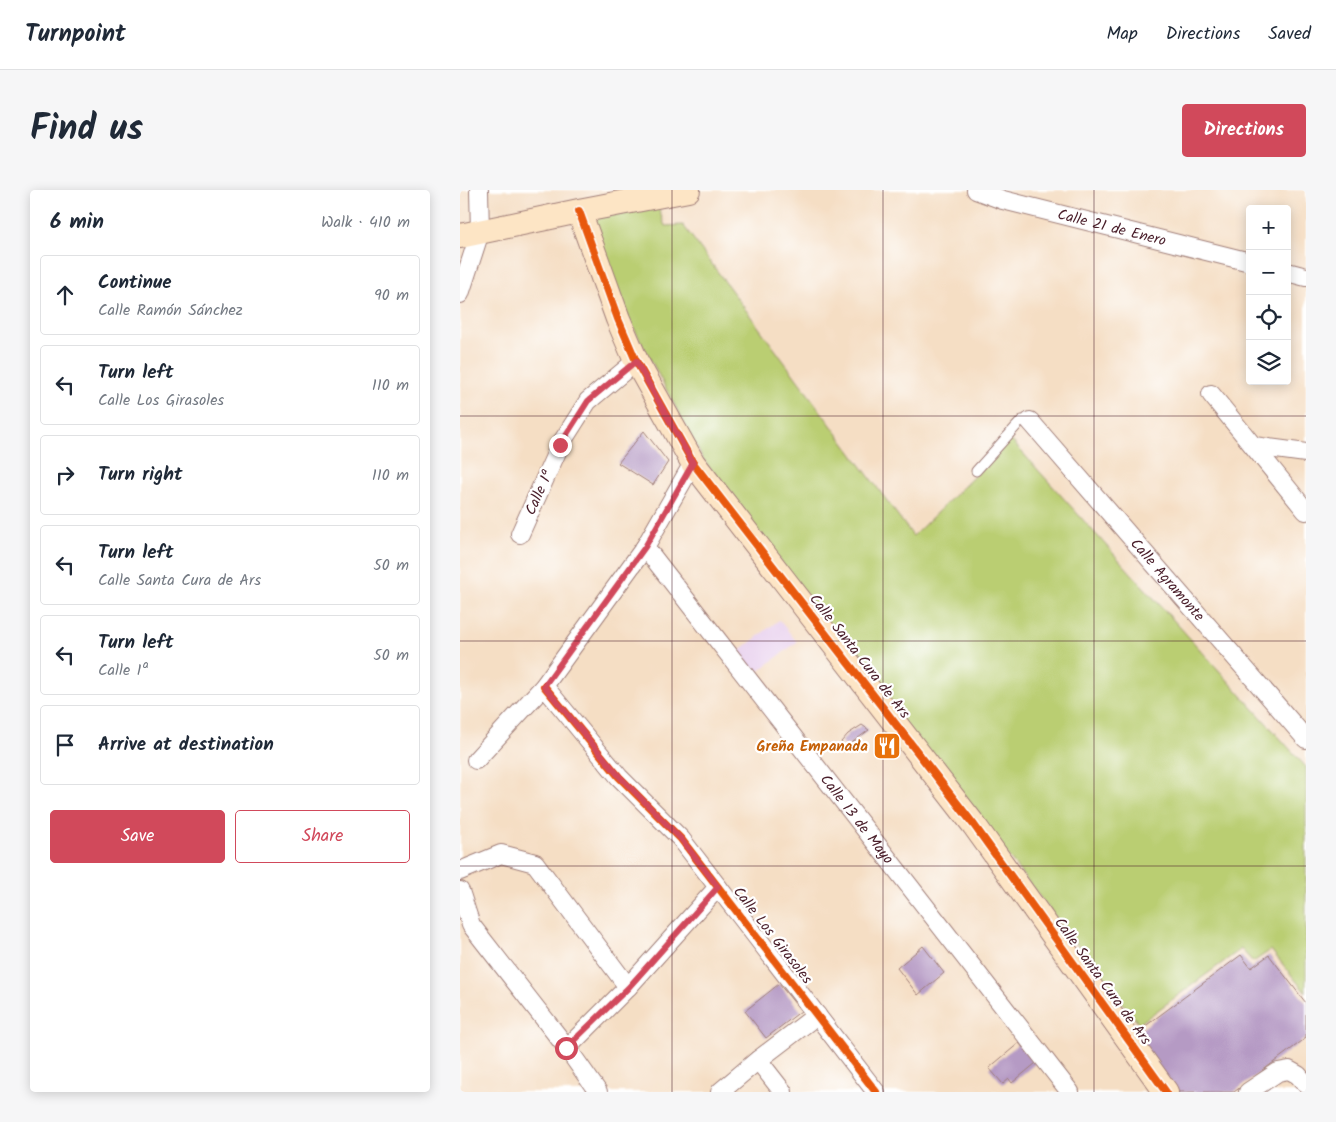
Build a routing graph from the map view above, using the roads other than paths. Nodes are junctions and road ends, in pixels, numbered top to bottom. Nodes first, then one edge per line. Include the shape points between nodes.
1 (479, 190) edge
2 (684, 190) edge
3 (976, 190) edge
4 (579, 211) junction
5 (470, 234) edge
6 (1246, 261) edge
7 (1291, 273) edge
8 (1306, 277) edge
9 (460, 294) edge
10 (636, 361) junction
11 (1211, 394) dead end
12 (1030, 421) joint
13 (1254, 446) junction
14 (1306, 453) edge
15 (693, 463) junction
16 (976, 471) dead end
17 (1306, 511) edge
18 (520, 534) dead end
19 (645, 547) junction
20 (544, 686) junction
21 (1306, 739) edge
22 (476, 760) dead end
23 (460, 871) edge
24 (718, 887) junction
25 (460, 891) edge
26 (628, 988) junction
27 (817, 1015) junction
28 (566, 1048) junction
29 (758, 1060) junction
30 (1306, 1084) edge
31 (598, 1092) edge
32 (720, 1092) edge
33 (784, 1092) edge
34 (876, 1092) edge
35 (1070, 1092) edge
36 (1166, 1092) edge
37 (1248, 1092) edge

1 - 5 street
2 - 4 street
3 - 6 street, Calle 21 de Enero via 1002,200
4 - 5 street
4 - 10 street, Calle Santa Cura de Ars
5 - 9 street
7 - 8 street
10 - 15 street, Calle Santa Cura de Ars
10 - 18 street, Calle 1ª via 588,401 560,445
11 - 13 street
12 - 16 lane via 1022,420
12 - 21 street, Calle Agramonte
13 - 14 street
13 - 17 street
15 - 19 street
15 - 36 street, Calle Santa Cura de Ars via 974,825
19 - 20 street
19 - 35 street, Calle 13 de Mayo
20 - 22 street
20 - 24 street, Calle Los Girasoles via 619,776 681,839
23 - 26 street via 501,854 535,863
24 - 26 street
24 - 27 street, Calle Los Girasoles
25 - 28 street via 471,926
26 - 28 street
27 - 29 street
27 - 34 street, Calle Los Girasoles
28 - 31 street
29 - 32 street
29 - 33 street
30 - 37 street via 1289,1070 1278,1072

